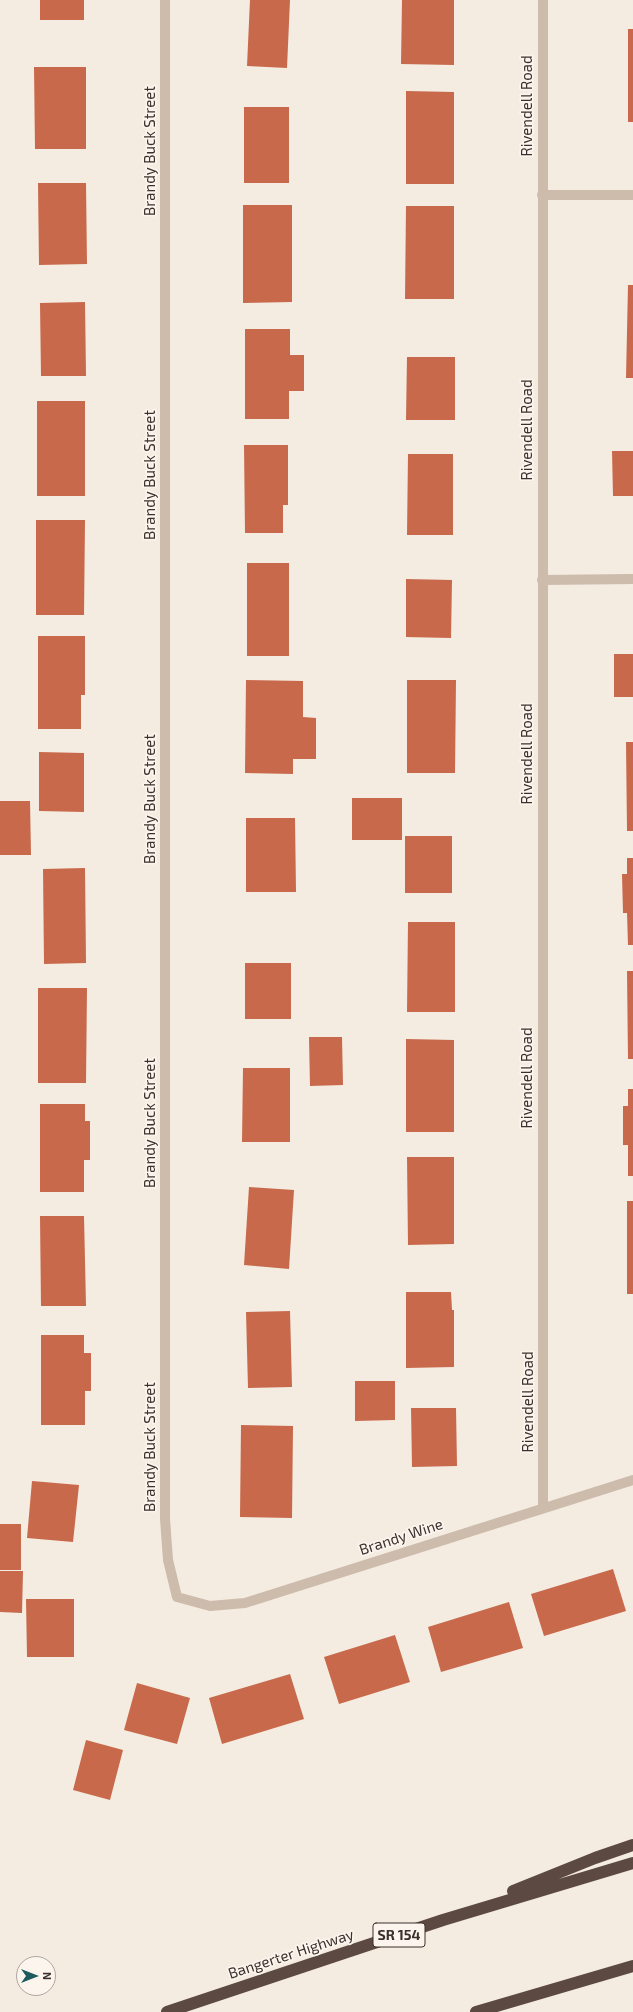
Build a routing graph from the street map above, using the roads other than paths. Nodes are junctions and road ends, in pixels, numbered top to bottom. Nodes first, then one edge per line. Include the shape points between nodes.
1 (165, 0) edge
2 (543, 0) edge
3 (542, 195) junction
4 (633, 195) edge
5 (633, 579) edge
6 (542, 580) junction
7 (633, 1480) edge
8 (543, 1508) junction
9 (177, 1597) joint
10 (633, 1845) edge
11 (633, 1863) edge
12 (443, 1920) junction
13 (633, 1966) edge
14 (633, 1971) edge
15 (167, 2012) edge
16 (476, 2012) edge

1 - 9 street, Brandy Buck Street via 165,1519 168,1560
2 - 3 street, Rivendell Road
3 - 4 street
3 - 6 street, Rivendell Road
5 - 6 street
6 - 8 street, Rivendell Road
7 - 8 street, Brandy Wine
8 - 9 street, Brandy Wine via 245,1603 210,1606
10 - 12 highway
11 - 12 highway, Bangerter Highway / SR 154
12 - 15 highway, Bangerter Highway / SR 154
13 - 16 highway
14 - 16 highway

